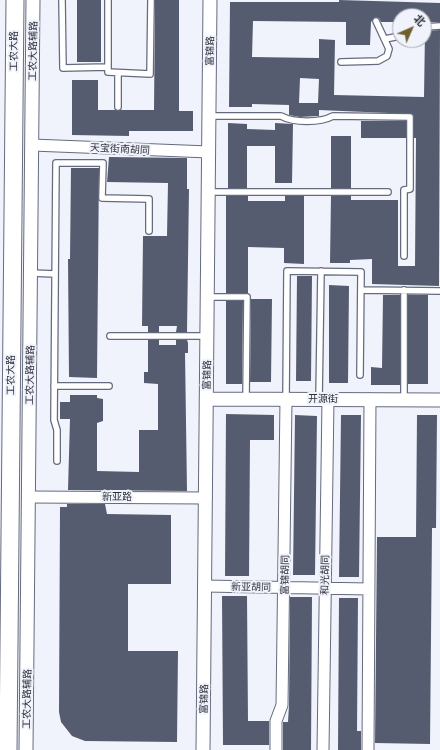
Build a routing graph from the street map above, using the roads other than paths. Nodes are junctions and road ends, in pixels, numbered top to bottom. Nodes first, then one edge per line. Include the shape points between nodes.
1 (15, 0) edge
2 (33, 0) edge
3 (62, 0) edge
4 (108, 0) edge
5 (151, 0) edge
6 (210, 0) edge
7 (376, 21) dead end
8 (392, 38) edge
9 (385, 39) junction
10 (341, 62) dead end
11 (108, 68) junction
12 (118, 73) junction
13 (118, 107) dead end
14 (209, 116) junction
15 (32, 145) junction
16 (209, 152) junction
17 (208, 192) junction
18 (388, 192) dead end
19 (149, 231) dead end
20 (404, 256) dead end
21 (321, 271) junction
22 (30, 274) junction
23 (55, 274) junction
24 (361, 290) junction
25 (404, 290) junction
26 (440, 291) edge
27 (208, 297) junction
28 (110, 336) dead end
29 (207, 336) junction
30 (360, 375) dead end
31 (54, 386) junction
32 (109, 386) dead end
33 (207, 399) junction
34 (246, 399) junction
35 (286, 399) junction
36 (323, 399) junction
37 (370, 399) junction
38 (404, 400) junction
39 (440, 400) edge
40 (57, 462) dead end
41 (28, 497) junction
42 (206, 498) junction
43 (205, 586) junction
44 (285, 588) junction
45 (324, 589) junction
46 (369, 589) junction
47 (8, 750) edge
48 (26, 750) edge
49 (203, 750) edge
50 (276, 750) edge
51 (323, 750) edge
52 (368, 750) edge

1 - 47 main road, 工农大路
2 - 15 street, 工农大路辅路
3 - 11 lane via 63,68
4 - 11 lane
5 - 12 lane via 150,74
6 - 14 street, 富锦路
7 - 9 lane
8 - 9 lane
9 - 10 lane via 389,49 387,56 382,60
11 - 12 lane via 108,72
12 - 13 lane
14 - 16 street, 富锦路
14 - 20 lane via 281,116 288,120 326,120 333,116 410,117 410,189 404,190
15 - 16 street, 天宝街南胡同
15 - 22 street, 工农大路辅路
16 - 17 street, 富锦路
17 - 18 lane
17 - 27 street, 富锦路
19 - 23 lane via 149,198 102,198 103,163 56,163
21 - 24 lane via 361,272
21 - 35 lane via 287,271
21 - 36 lane
22 - 23 lane
22 - 41 street, 工农大路辅路
23 - 31 lane
24 - 25 lane
24 - 30 lane
25 - 26 lane
25 - 38 lane
27 - 29 street, 富锦路
27 - 34 lane via 247,297
28 - 29 lane
29 - 33 street, 富锦路
31 - 32 lane
31 - 40 lane
33 - 34 street, 开源街
33 - 42 street, 富锦路
34 - 35 street, 开源街
35 - 36 street, 开源街
35 - 44 street, 富锦胡同
36 - 37 street, 开源街
36 - 45 street, 和光胡同
37 - 38 street, 开源街
37 - 46 street
38 - 39 street, 开源街
41 - 42 street, 新亚路
41 - 48 street, 工农大路辅路
42 - 43 street, 富锦路
43 - 44 street, 新亚胡同
43 - 49 street, 富锦路
44 - 45 street, 新亚胡同
44 - 50 street, 富锦胡同 via 282,705 276,721
45 - 46 street, 新亚胡同
45 - 51 street, 和光胡同
46 - 52 street

